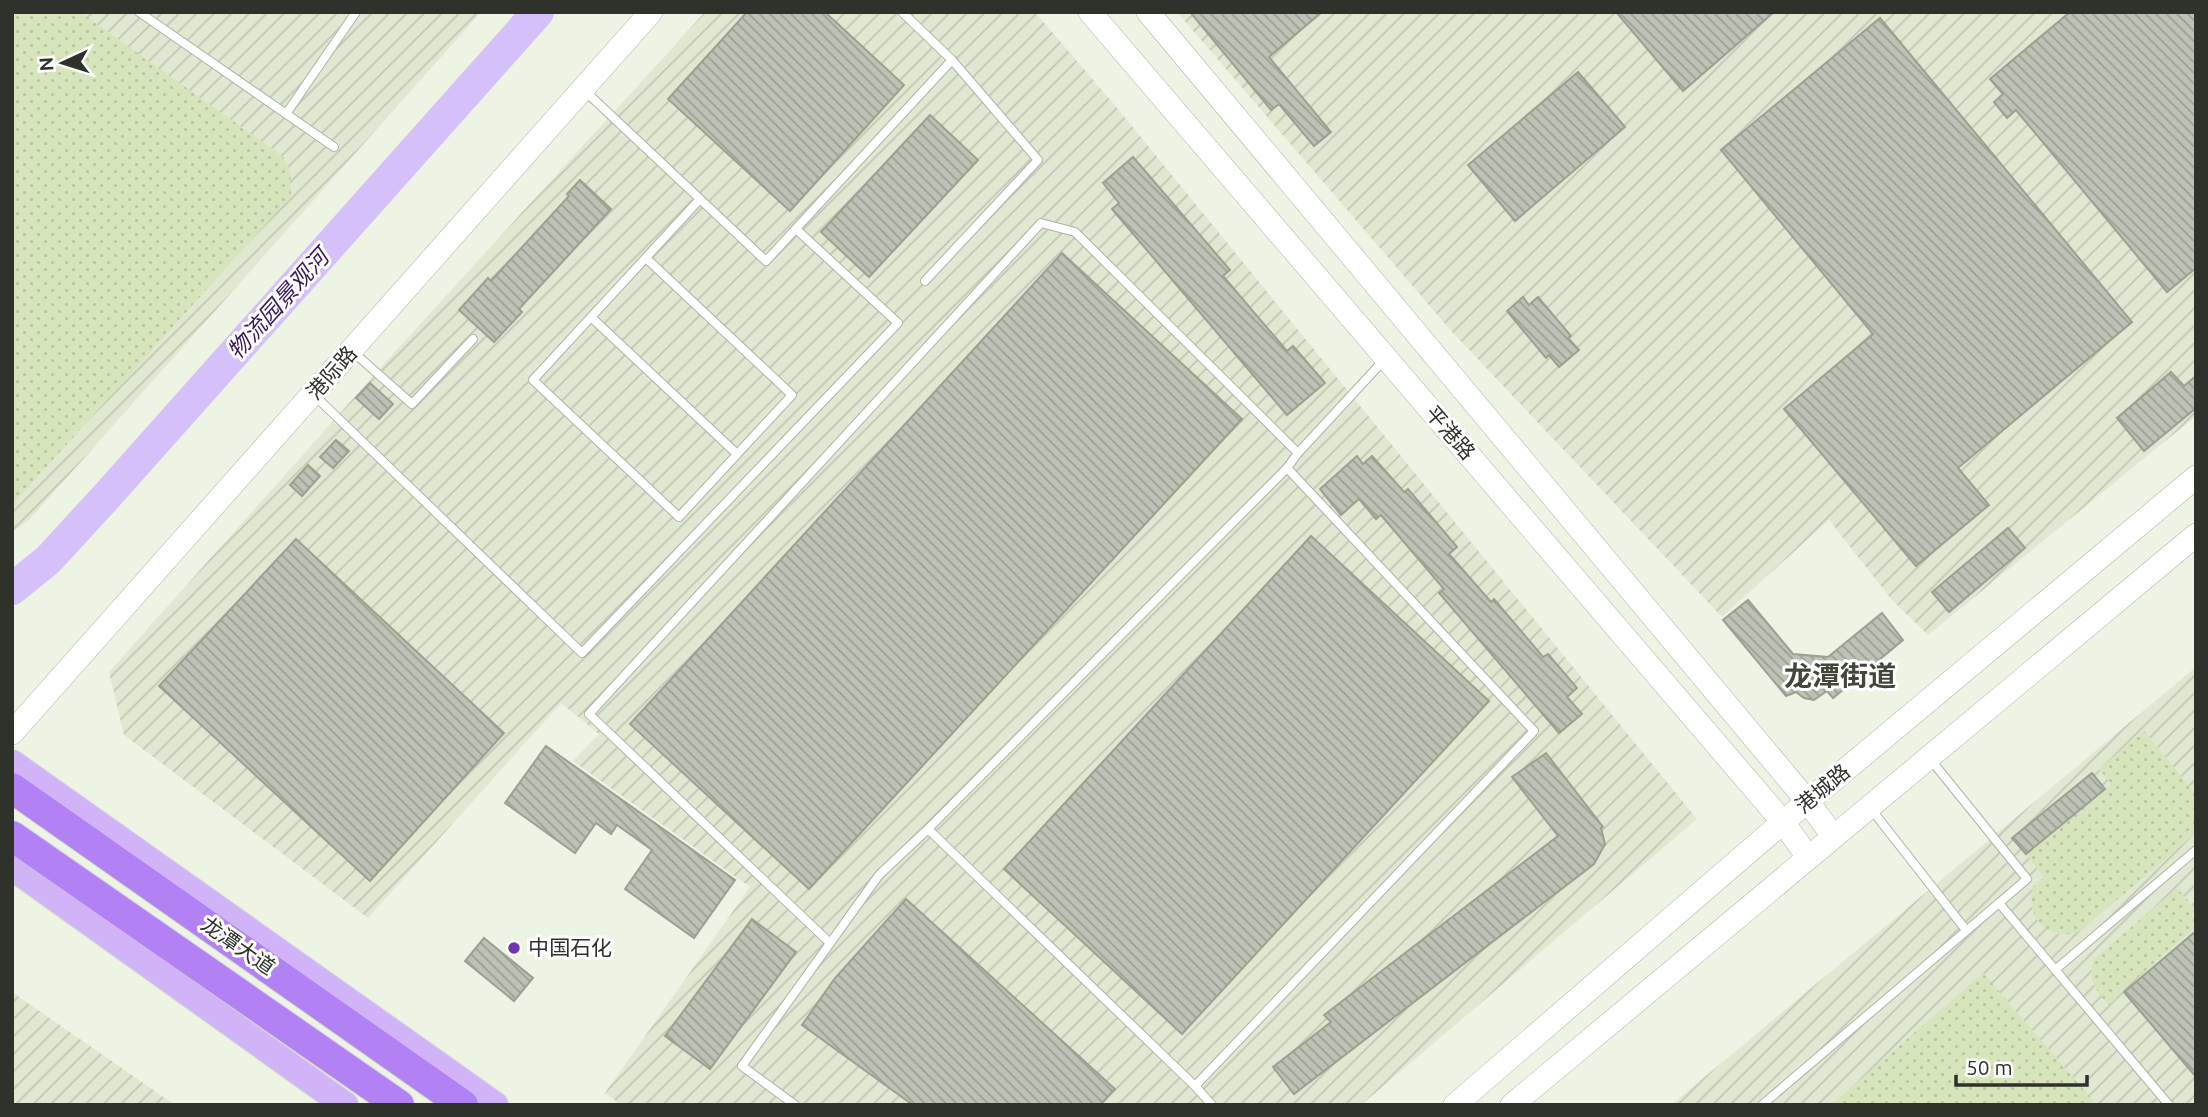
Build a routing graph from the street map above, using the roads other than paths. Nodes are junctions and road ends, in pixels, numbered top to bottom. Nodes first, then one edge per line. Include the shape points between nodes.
1 (139, 12) edge
2 (356, 12) edge
3 (651, 12) edge
4 (902, 12) edge
5 (1090, 12) edge
6 (1148, 12) edge
7 (952, 60) junction
8 (583, 89) junction
9 (286, 114) junction
10 (334, 147) dead end
11 (700, 199) junction
12 (796, 229) junction
13 (646, 258) junction
14 (925, 281) dead end
15 (591, 317) junction
16 (472, 339) dead end
17 (352, 351) junction
18 (1385, 358) junction
19 (314, 395) junction
20 (1298, 453) junction
21 (737, 454) junction
22 (1287, 468) junction
23 (2196, 477) edge
24 (2196, 535) edge
25 (12, 733) edge
26 (1928, 757) junction
27 (12, 764) edge
28 (12, 788) edge
29 (1808, 802) junction
30 (1869, 807) junction
31 (1783, 822) junction
32 (928, 830) junction
33 (12, 836) edge
34 (1833, 836) junction
35 (2196, 850) edge
36 (1808, 857) junction
37 (12, 867) edge
38 (1999, 903) junction
39 (1966, 930) junction
40 (830, 943) junction
41 (2055, 970) junction
42 (1195, 1086) junction
43 (345, 1105) edge
44 (399, 1105) edge
45 (463, 1105) edge
46 (495, 1105) edge
47 (795, 1105) edge
48 (1212, 1105) edge
49 (1455, 1105) edge
50 (1512, 1105) edge
51 (1762, 1105) edge
52 (2169, 1105) edge

1 - 9 lane
2 - 9 lane
3 - 8 street, 港际路
4 - 7 lane
5 - 18 street, 平港路
6 - 29 street, 平港路
7 - 12 lane
7 - 14 lane via 1038,160
8 - 11 lane
8 - 17 street, 港际路
9 - 10 lane
11 - 12 lane via 766,261
11 - 13 lane
12 - 19 lane via 898,323 582,653
13 - 15 lane
13 - 21 lane via 792,395
15 - 21 lane
15 - 21 lane via 533,380 679,517
16 - 17 lane via 412,404
17 - 19 street, 港际路
18 - 20 lane
18 - 31 street, 平港路
19 - 25 street, 港际路
20 - 22 lane
20 - 40 lane via 1074,232 1041,223 589,714
22 - 32 lane
22 - 42 lane via 1534,731
23 - 29 street, 港城路
24 - 26 street, 港城路
26 - 30 street, 港城路
26 - 38 lane via 2027,879
27 - 46 main road
28 - 45 highway, 龙潭大道
29 - 31 street, 港城路
29 - 34 street, 平港路
30 - 34 street, 港城路
30 - 39 lane
31 - 36 street, 平港路
31 - 49 street, 港城路
32 - 40 lane via 879,875
32 - 42 lane
33 - 44 highway, 龙潭大道
34 - 36 street, 港城路
35 - 41 lane
36 - 50 street, 港城路
37 - 43 main road
38 - 39 lane
38 - 41 lane
39 - 51 lane
40 - 47 lane via 741,1066
41 - 52 lane
42 - 48 lane

